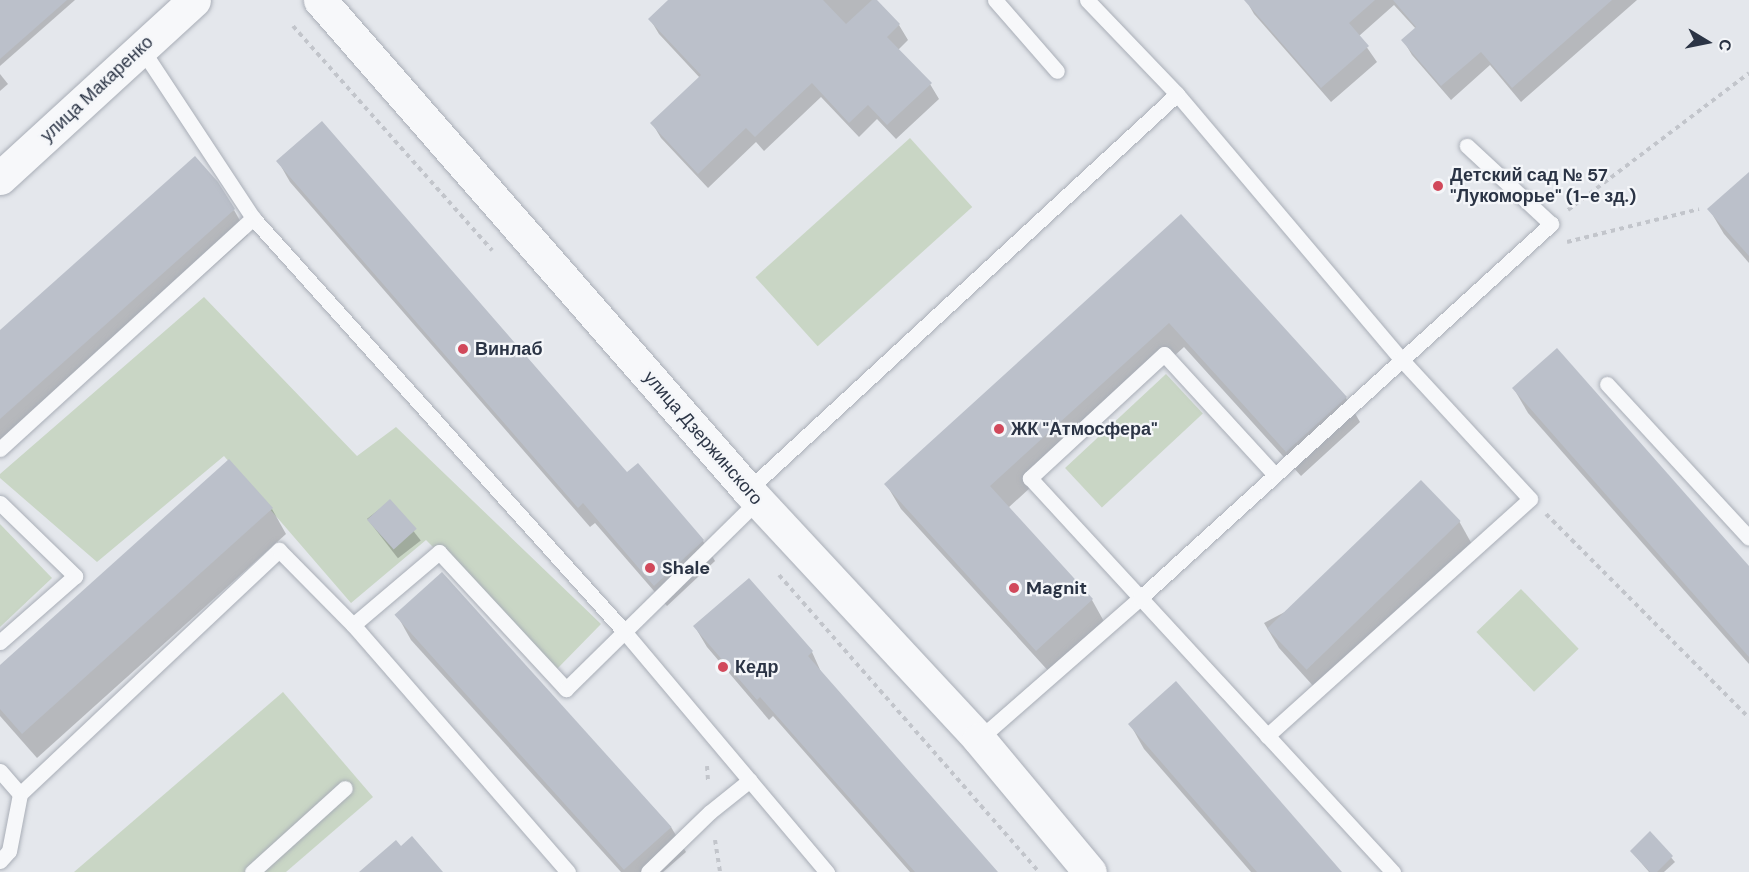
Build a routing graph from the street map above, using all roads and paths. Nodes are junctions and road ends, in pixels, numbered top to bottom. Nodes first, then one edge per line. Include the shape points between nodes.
1 (194, 0) edge
2 (320, 0) edge
3 (995, 0) edge
4 (1087, 0) edge
5 (141, 48) junction
6 (1056, 71) dead end
7 (1749, 72) edge
8 (1177, 94) junction
9 (1467, 146) dead end
10 (0, 178) edge
11 (1699, 209) dead end
12 (253, 218) junction
13 (1551, 224) junction
14 (1517, 254) junction
15 (1401, 359) junction
16 (1607, 384) dead end
17 (0, 449) edge
18 (1275, 475) junction
19 (753, 495) junction
20 (1530, 499) junction
21 (0, 503) edge
22 (1749, 538) edge
23 (1140, 598) junction
24 (353, 626) junction
25 (623, 630) junction
26 (0, 642) edge
27 (1749, 718) edge
28 (1267, 736) junction
29 (979, 739) junction
30 (0, 771) edge
31 (750, 780) junction
32 (345, 788) dead end
33 (20, 794) junction
34 (0, 861) edge
35 (252, 872) edge
36 (568, 872) edge
37 (648, 872) edge
38 (827, 872) edge
39 (1090, 872) edge
40 (1393, 872) edge

1 - 5 street, улица Макаренко
2 - 19 street, улица Дзержинского
3 - 6 lane
4 - 8 lane
5 - 10 street, улица Макаренко
5 - 12 lane
7 - 13 path
8 - 15 lane
8 - 19 lane
9 - 13 lane
11 - 14 path
12 - 17 lane
12 - 25 lane
13 - 14 lane
14 - 15 lane
15 - 18 lane
15 - 20 lane
16 - 22 lane
18 - 23 lane
18 - 23 lane via 1164,354 1030,478
19 - 25 lane
19 - 29 street, улица Дзержинского
20 - 27 path
20 - 28 lane
21 - 26 lane via 75,576
23 - 28 lane
23 - 29 lane
24 - 25 lane via 439,552 566,688
24 - 33 lane via 279,550
24 - 36 lane
25 - 31 lane
28 - 40 lane
29 - 39 street, улица Дзержинского
30 - 33 lane
31 - 37 lane via 710,812
31 - 38 lane
32 - 35 lane
33 - 34 lane via 9,851

